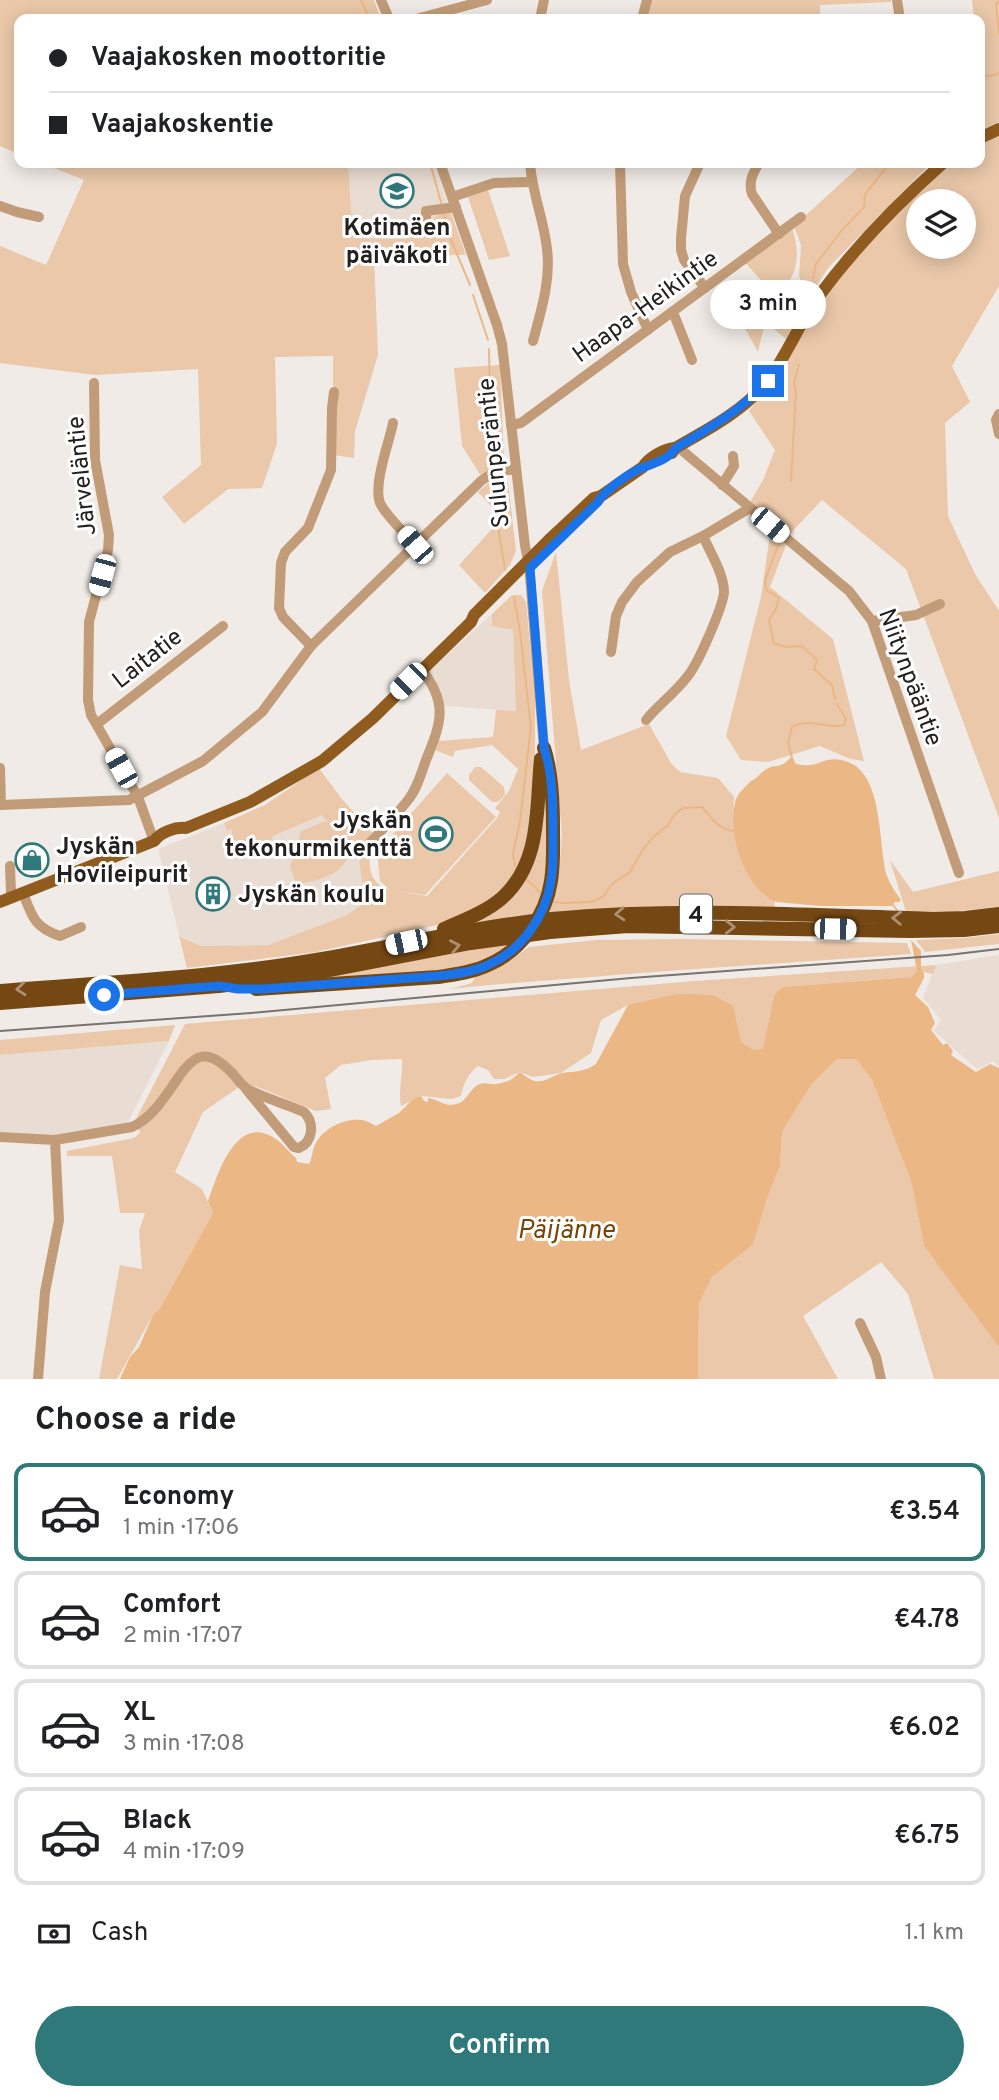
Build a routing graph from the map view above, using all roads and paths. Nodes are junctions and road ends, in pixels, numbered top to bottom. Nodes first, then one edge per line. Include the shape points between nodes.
1 (487, 0) edge
2 (435, 14) edge
3 (441, 168) edge
4 (530, 168) edge
5 (620, 168) edge
6 (698, 168) edge
7 (756, 168) edge
8 (938, 168) edge
9 (531, 182) junction
10 (448, 205) junction
11 (0, 206) edge
12 (39, 217) dead end
13 (426, 217) dead end
14 (801, 217) dead end
15 (779, 234) junction
16 (705, 288) junction
17 (673, 312) junction
18 (648, 330) junction
19 (533, 341) dead end
20 (692, 360) dead end
21 (94, 383) dead end
22 (334, 393) dead end
23 (999, 414) edge
24 (394, 423) dead end
25 (511, 425) junction
26 (999, 435) edge
27 (677, 447) junction
28 (733, 456) dead end
29 (516, 469) junction
30 (722, 485) junction
31 (750, 508) junction
32 (704, 536) junction
33 (415, 545) junction
34 (529, 565) junction
35 (940, 604) dead end
36 (872, 621) junction
37 (223, 626) dead end
38 (311, 646) junction
39 (611, 652) dead end
40 (421, 669) junction
41 (646, 720) dead end
42 (97, 724) junction
43 (544, 748) junction
44 (0, 768) edge
45 (138, 797) junction
46 (1, 805) edge
47 (154, 841) junction
48 (360, 854) dead end
49 (10, 866) dead end
50 (958, 873) dead end
51 (18, 895) junction
52 (0, 902) edge
53 (999, 914) edge
54 (999, 926) edge
55 (81, 927) dead end
56 (428, 938) junction
57 (219, 986) junction
58 (0, 991) edge
59 (0, 1003) edge
60 (246, 1089) junction
61 (0, 1137) edge
62 (55, 1140) junction
63 (860, 1323) dead end
64 (38, 1379) edge
65 (881, 1379) edge

1 - 2 street
3 - 10 street, Sulunperäntie
4 - 9 street
5 - 18 street via 624,264
6 - 16 street via 685,196 681,250
7 - 15 street via 751,179 752,194
8 - 27 main road via 848,259 754,396
9 - 10 street via 494,183
9 - 19 street via 548,270
10 - 13 street via 426,211
10 - 25 street, Sulunperäntie via 497,324
11 - 12 street
14 - 15 street, Haapa-Heikintie
15 - 16 street, Haapa-Heikintie
16 - 17 street, Haapa-Heikintie
17 - 18 street, Haapa-Heikintie
17 - 20 street
18 - 25 street, Haapa-Heikintie via 521,423
21 - 42 street, Järveläntie via 95,460 110,535 89,622 88,700
22 - 38 street via 331,470 308,528 285,552 281,563 279,608
23 - 26 street
24 - 33 street via 378,494 381,505
25 - 29 street, Sulunperäntie
27 - 30 street, Niitynpääntie
27 - 34 main road via 594,498
28 - 30 street via 734,466
29 - 33 street via 494,472 481,481
29 - 34 street, Sulunperäntie
30 - 31 street, Niitynpääntie
31 - 32 street
31 - 36 street, Niitynpääntie via 849,591
32 - 39 street via 670,552 638,582 616,615
32 - 41 street via 724,592 720,608 694,668
33 - 38 street
34 - 40 main road via 485,614
34 - 43 street, Sulunperäntie
35 - 36 street via 916,615
36 - 50 street, Niitynpääntie
37 - 42 street, Laitatie
38 - 45 street via 252,721 203,761
40 - 47 main road via 322,761 250,802
40 - 48 street via 437,693 438,732 408,800
42 - 45 street, Järveläntie
43 - 56 highway via 533,843 520,875 492,905
43 - 57 highway via 553,818 550,888 535,924 504,957 465,973 438,976 264,989
44 - 46 street
45 - 46 street
45 - 47 street, Järveläntie
47 - 51 main road
49 - 51 street via 11,892
51 - 52 main road
51 - 55 street via 44,930 60,936
53 -> 56 highway, 4 via 933,919 629,914 551,919
57 -> 54 highway, 4 via 563,931 639,926 910,931
56 -> 58 highway, 4 via 247,970
57 - 59 highway, 4
60 - 60 street via 304,1112 311,1124 307,1144 294,1147
60 - 62 street via 223,1063 200,1056 189,1063 143,1122
61 - 62 street
62 - 64 street via 59,1220
63 - 65 street

